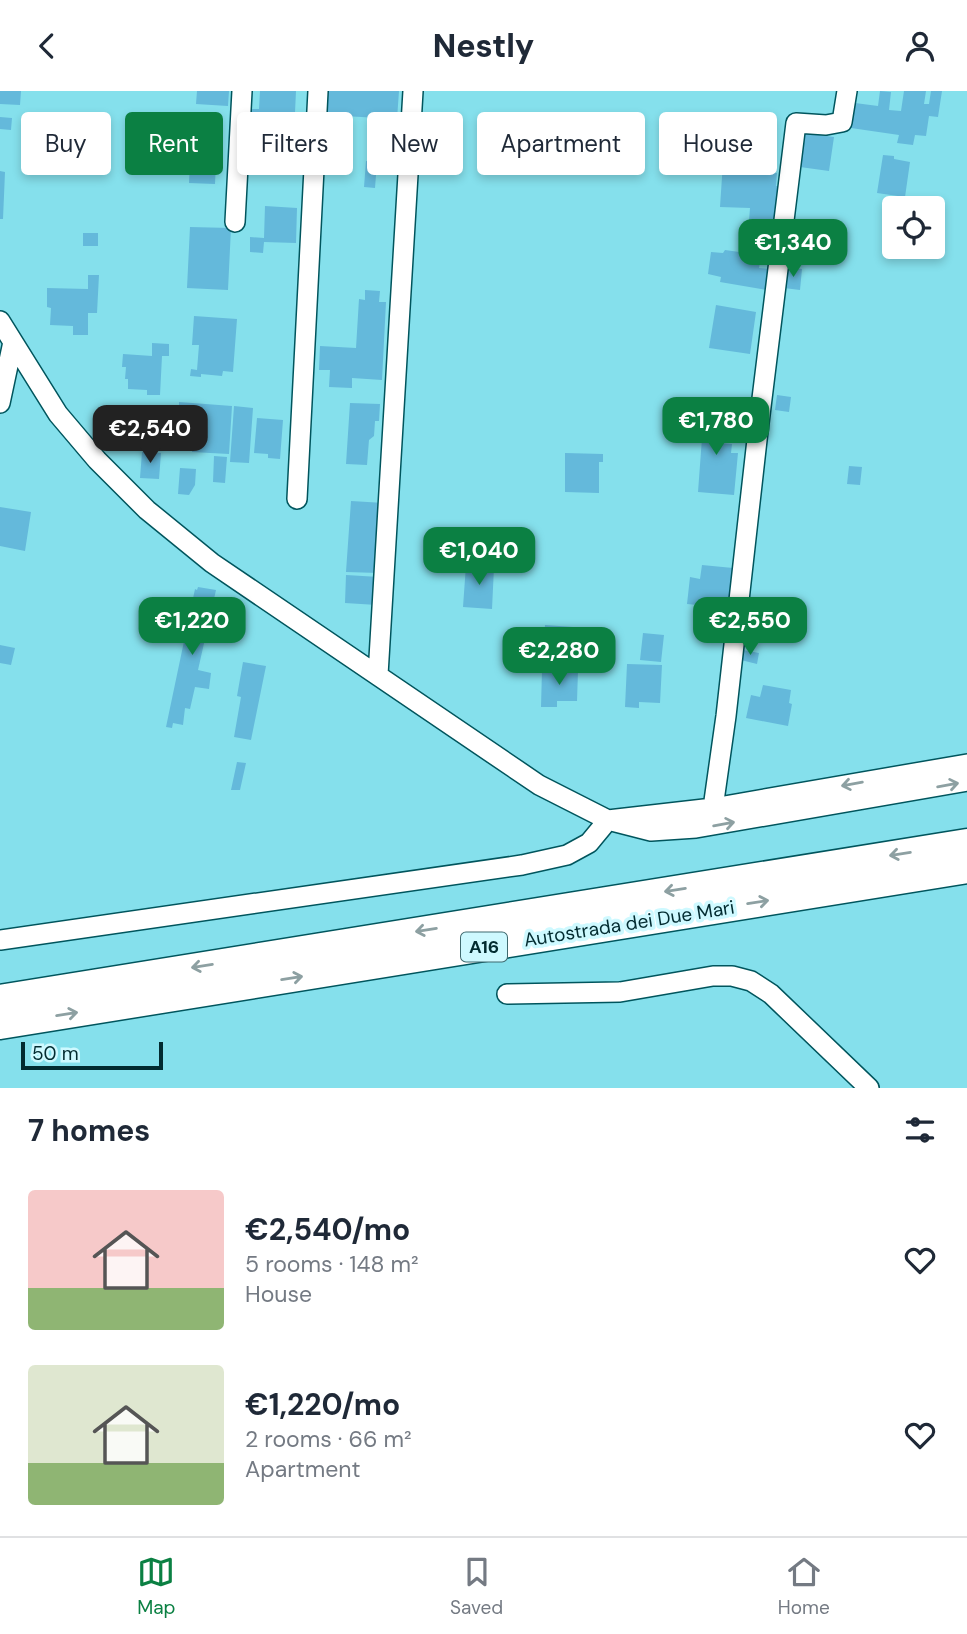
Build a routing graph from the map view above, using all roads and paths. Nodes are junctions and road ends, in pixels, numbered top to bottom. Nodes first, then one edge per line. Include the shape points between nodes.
1 (242, 91) edge
2 (318, 91) edge
3 (412, 91) edge
4 (847, 91) edge
5 (235, 222) dead end
6 (0, 321) edge
7 (13, 342) junction
8 (0, 403) edge
9 (296, 499) dead end
10 (378, 675) junction
11 (967, 764) edge
12 (967, 781) edge
13 (713, 808) junction
14 (608, 820) junction
15 (967, 843) edge
16 (967, 869) edge
17 (0, 940) edge
18 (507, 994) dead end
19 (0, 999) edge
20 (0, 1024) edge
21 (869, 1088) edge

1 - 5 street
2 - 9 street
3 - 10 street
4 - 13 street via 842,122 796,123
6 - 7 street
7 - 8 street
7 - 10 street via 58,414 146,510 212,563
10 - 14 street via 539,785
11 -> 13 street
14 -> 12 street via 651,831 696,828
13 - 14 street
14 - 17 street via 589,843 567,855 522,865
15 -> 19 highway, Autostrada dei Due Mari / A16
20 -> 16 highway, Autostrada dei Due Mari / A16
18 - 21 street via 620,992 732,976 771,994

